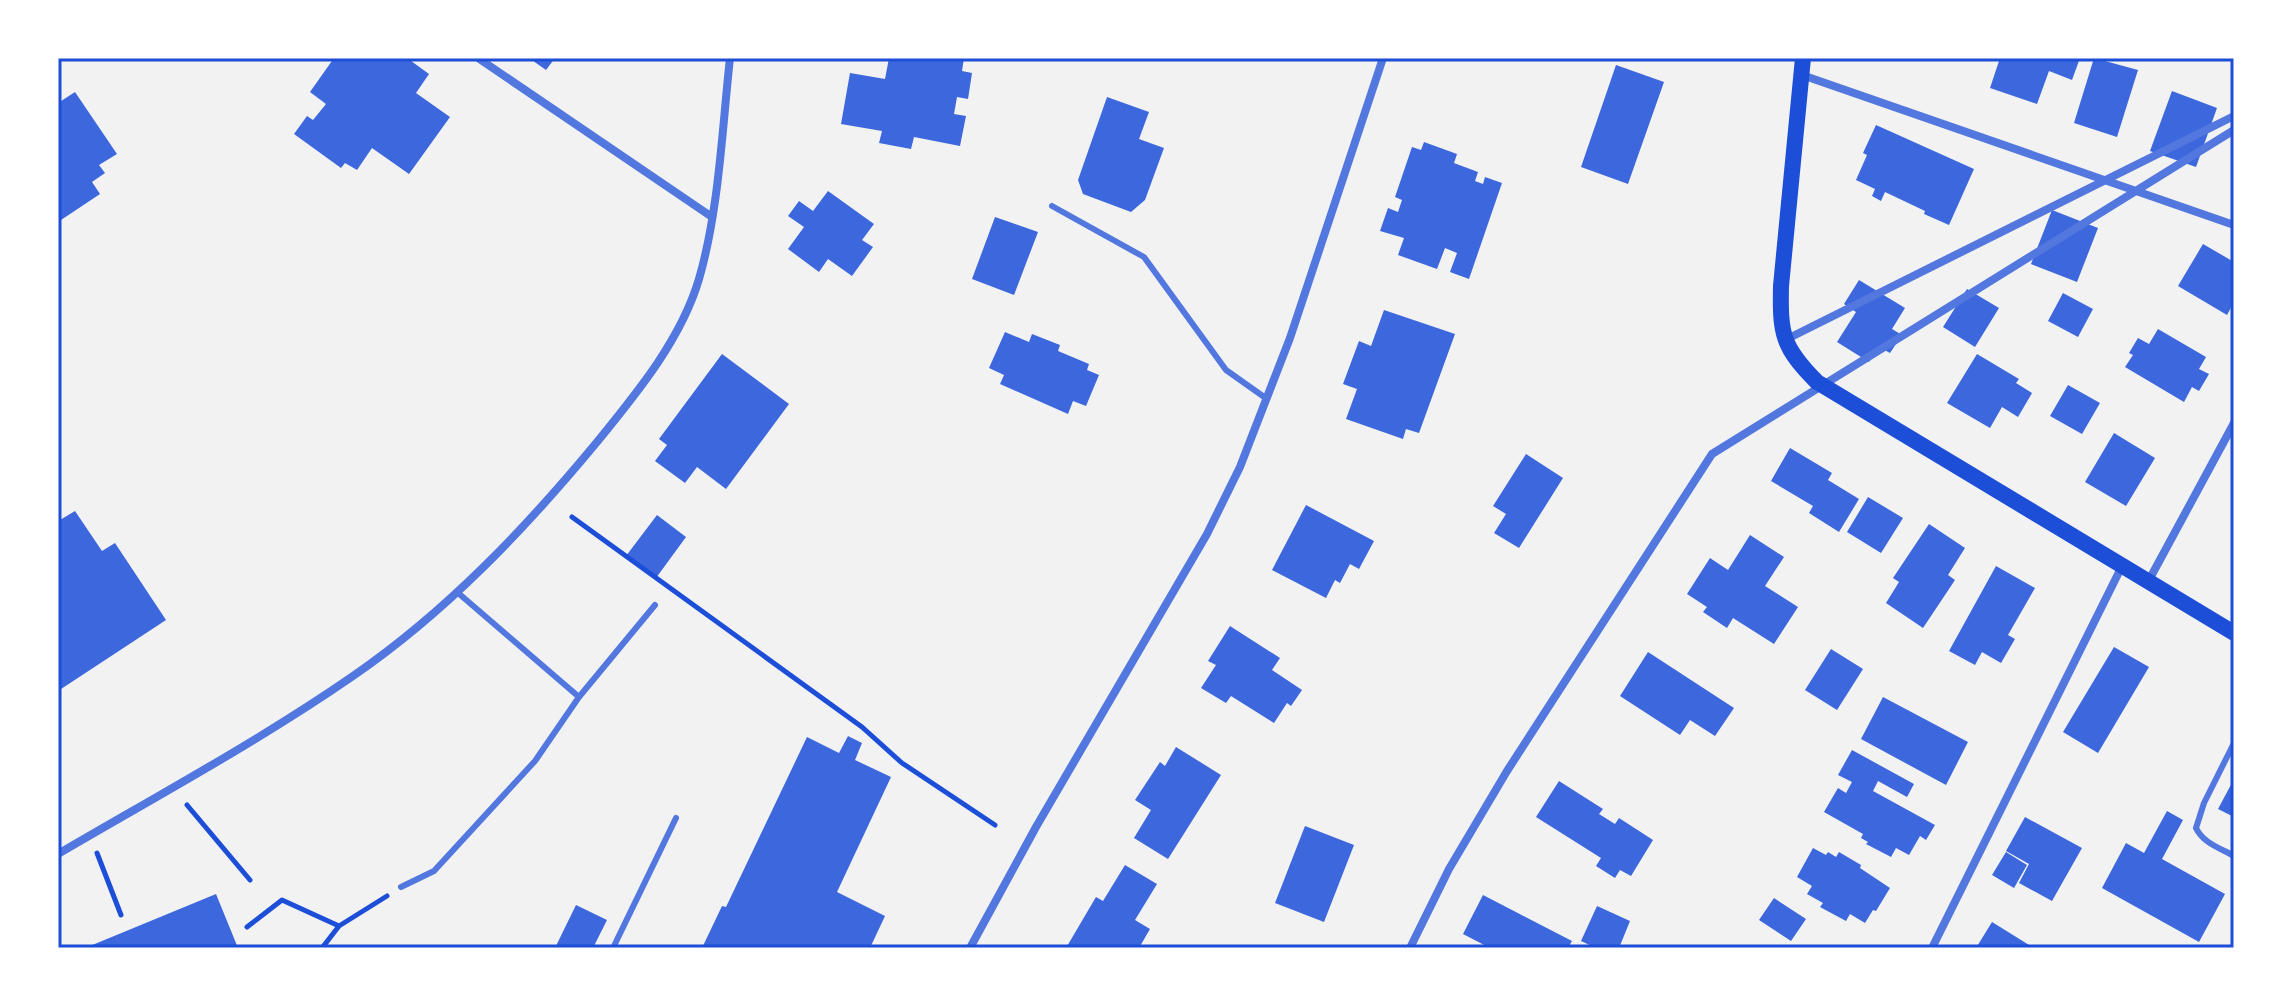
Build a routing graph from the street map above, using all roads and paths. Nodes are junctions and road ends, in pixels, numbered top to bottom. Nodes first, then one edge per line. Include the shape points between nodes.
1 (478, 58) edge
2 (730, 58) edge
3 (1383, 58) edge
4 (1803, 58) edge
5 (1802, 75) junction
6 (2234, 116) edge
7 (2234, 130) edge
8 (1052, 206) dead end
9 (712, 217) junction
10 (2234, 225) edge
11 (1785, 340) junction
12 (1267, 399) junction
13 (2234, 423) edge
14 (572, 517) dead end
15 (2122, 566) junction
16 (2148, 582) junction
17 (457, 592) junction
18 (655, 605) dead end
19 (2234, 633) edge
20 (579, 697) junction
21 (2234, 743) edge
22 (181, 798) dead end
23 (676, 818) dead end
24 (995, 825) dead end
25 (95, 849) dead end
26 (58, 854) edge
27 (2234, 856) edge
28 (250, 880) dead end
29 (401, 887) joint
30 (121, 915) dead end
31 (339, 926) junction
32 (247, 927) dead end
33 (322, 948) edge
34 (613, 948) edge
35 (970, 948) edge
36 (1410, 948) edge
37 (1932, 948) edge

1 - 9 street
2 - 9 street
3 - 12 street
4 - 5 main road
5 - 10 street
5 - 11 main road via 1781,286
6 - 11 street
7 - 36 street via 1712,454 1507,771
8 - 12 lane via 1144,257 1226,370
9 - 17 street via 699,280 642,385 548,500
11 - 15 main road via 1796,362 1817,382
12 - 35 street via 1221,510
13 - 16 street
14 - 24 path via 862,727 902,763
15 - 16 main road
15 - 37 street
16 - 19 main road
17 - 20 lane
17 - 26 street via 332,691
18 - 20 lane
20 - 29 lane via 535,761 434,871
21 - 27 lane via 2196,828 2208,842
22 - 28 path
23 - 34 lane
25 - 30 path
29 - 31 path
31 - 32 path via 282,900
31 - 33 path

